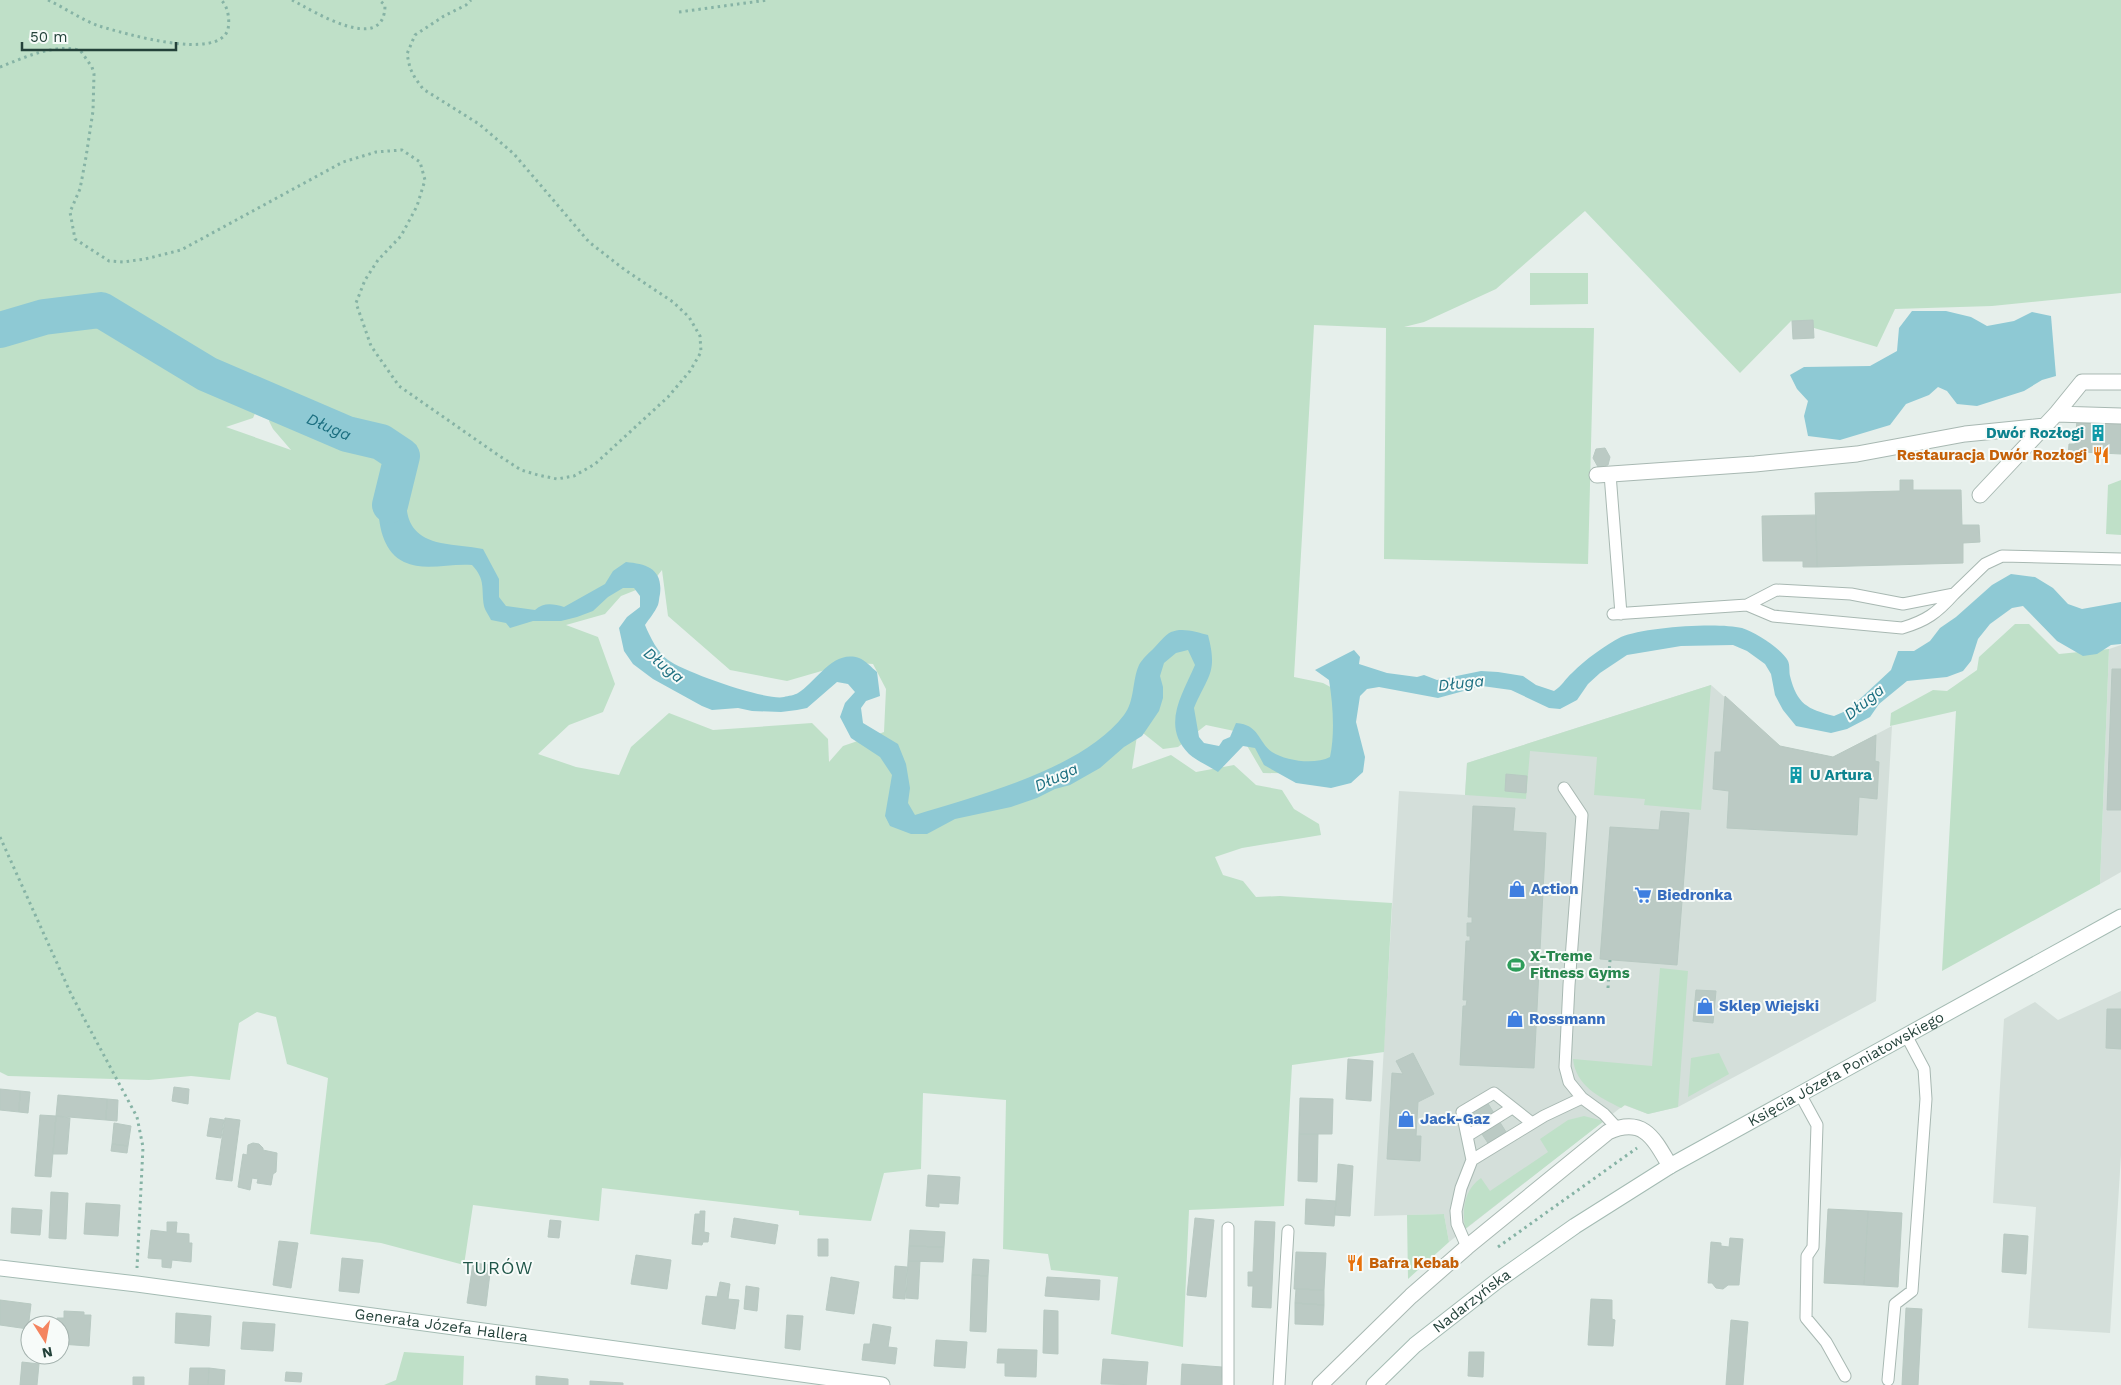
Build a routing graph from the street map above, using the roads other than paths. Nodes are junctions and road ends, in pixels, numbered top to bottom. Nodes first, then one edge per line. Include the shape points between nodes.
1 (2121, 382) edge
2 (2056, 414) junction
3 (2121, 416) edge
4 (2045, 426) junction
5 (1603, 474) joint
6 (1980, 495) dead end
7 (2121, 559) edge
8 (1954, 594) junction
9 (1747, 605) junction
10 (1564, 788) dead end
11 (2121, 917) edge
12 (1906, 1035) junction
13 (1800, 1094) junction
14 (1582, 1098) junction
15 (1512, 1108) junction
16 (1532, 1123) junction
17 (1617, 1128) junction
18 (1467, 1136) junction
19 (1472, 1160) junction
20 (1670, 1166) junction
21 (1575, 1226) joint
22 (1228, 1228) dead end
23 (1288, 1231) dead end
24 (1467, 1246) junction
25 (0, 1268) edge
26 (1845, 1376) dead end
27 (1888, 1380) dead end
28 (882, 1385) edge
29 (1228, 1385) edge
30 (1279, 1385) edge
31 (1320, 1385) edge
32 (1374, 1385) edge

1 - 2 street via 2082,382
2 - 3 street
2 - 4 street
4 - 5 street via 1965,434 1857,454
4 - 6 street
5 - 9 lane via 1617,614
7 - 8 lane via 2002,556 1986,564
8 - 9 lane via 1903,604 1851,594 1776,590
8 - 9 lane via 1922,622 1902,628 1773,616
10 - 14 lane via 1582,815 1564,1060 1569,1082
11 - 12 street, Księcia Józefa Poniatowskiego
12 - 13 street, Księcia Józefa Poniatowskiego
12 - 27 lane via 1924,1069 1926,1099 1912,1292 1895,1304
13 - 20 street, Księcia Józefa Poniatowskiego
13 - 26 lane via 1817,1125 1813,1247 1807,1256 1806,1318 1826,1342
14 - 16 lane
14 - 17 lane
15 - 16 lane
15 - 18 lane
15 - 18 lane via 1494,1093 1462,1112
16 - 19 lane
17 - 20 street via 1631,1126 1645,1131
17 - 24 street via 1600,1137
18 - 19 lane
19 - 24 lane via 1456,1211 1457,1224
20 - 21 street, Księcia Józefa Poniatowskiego
21 - 32 street, Nadarzyńska via 1415,1345
22 - 29 lane
23 - 30 lane
24 - 31 street
25 - 28 street, Generała Józefa Hallera

